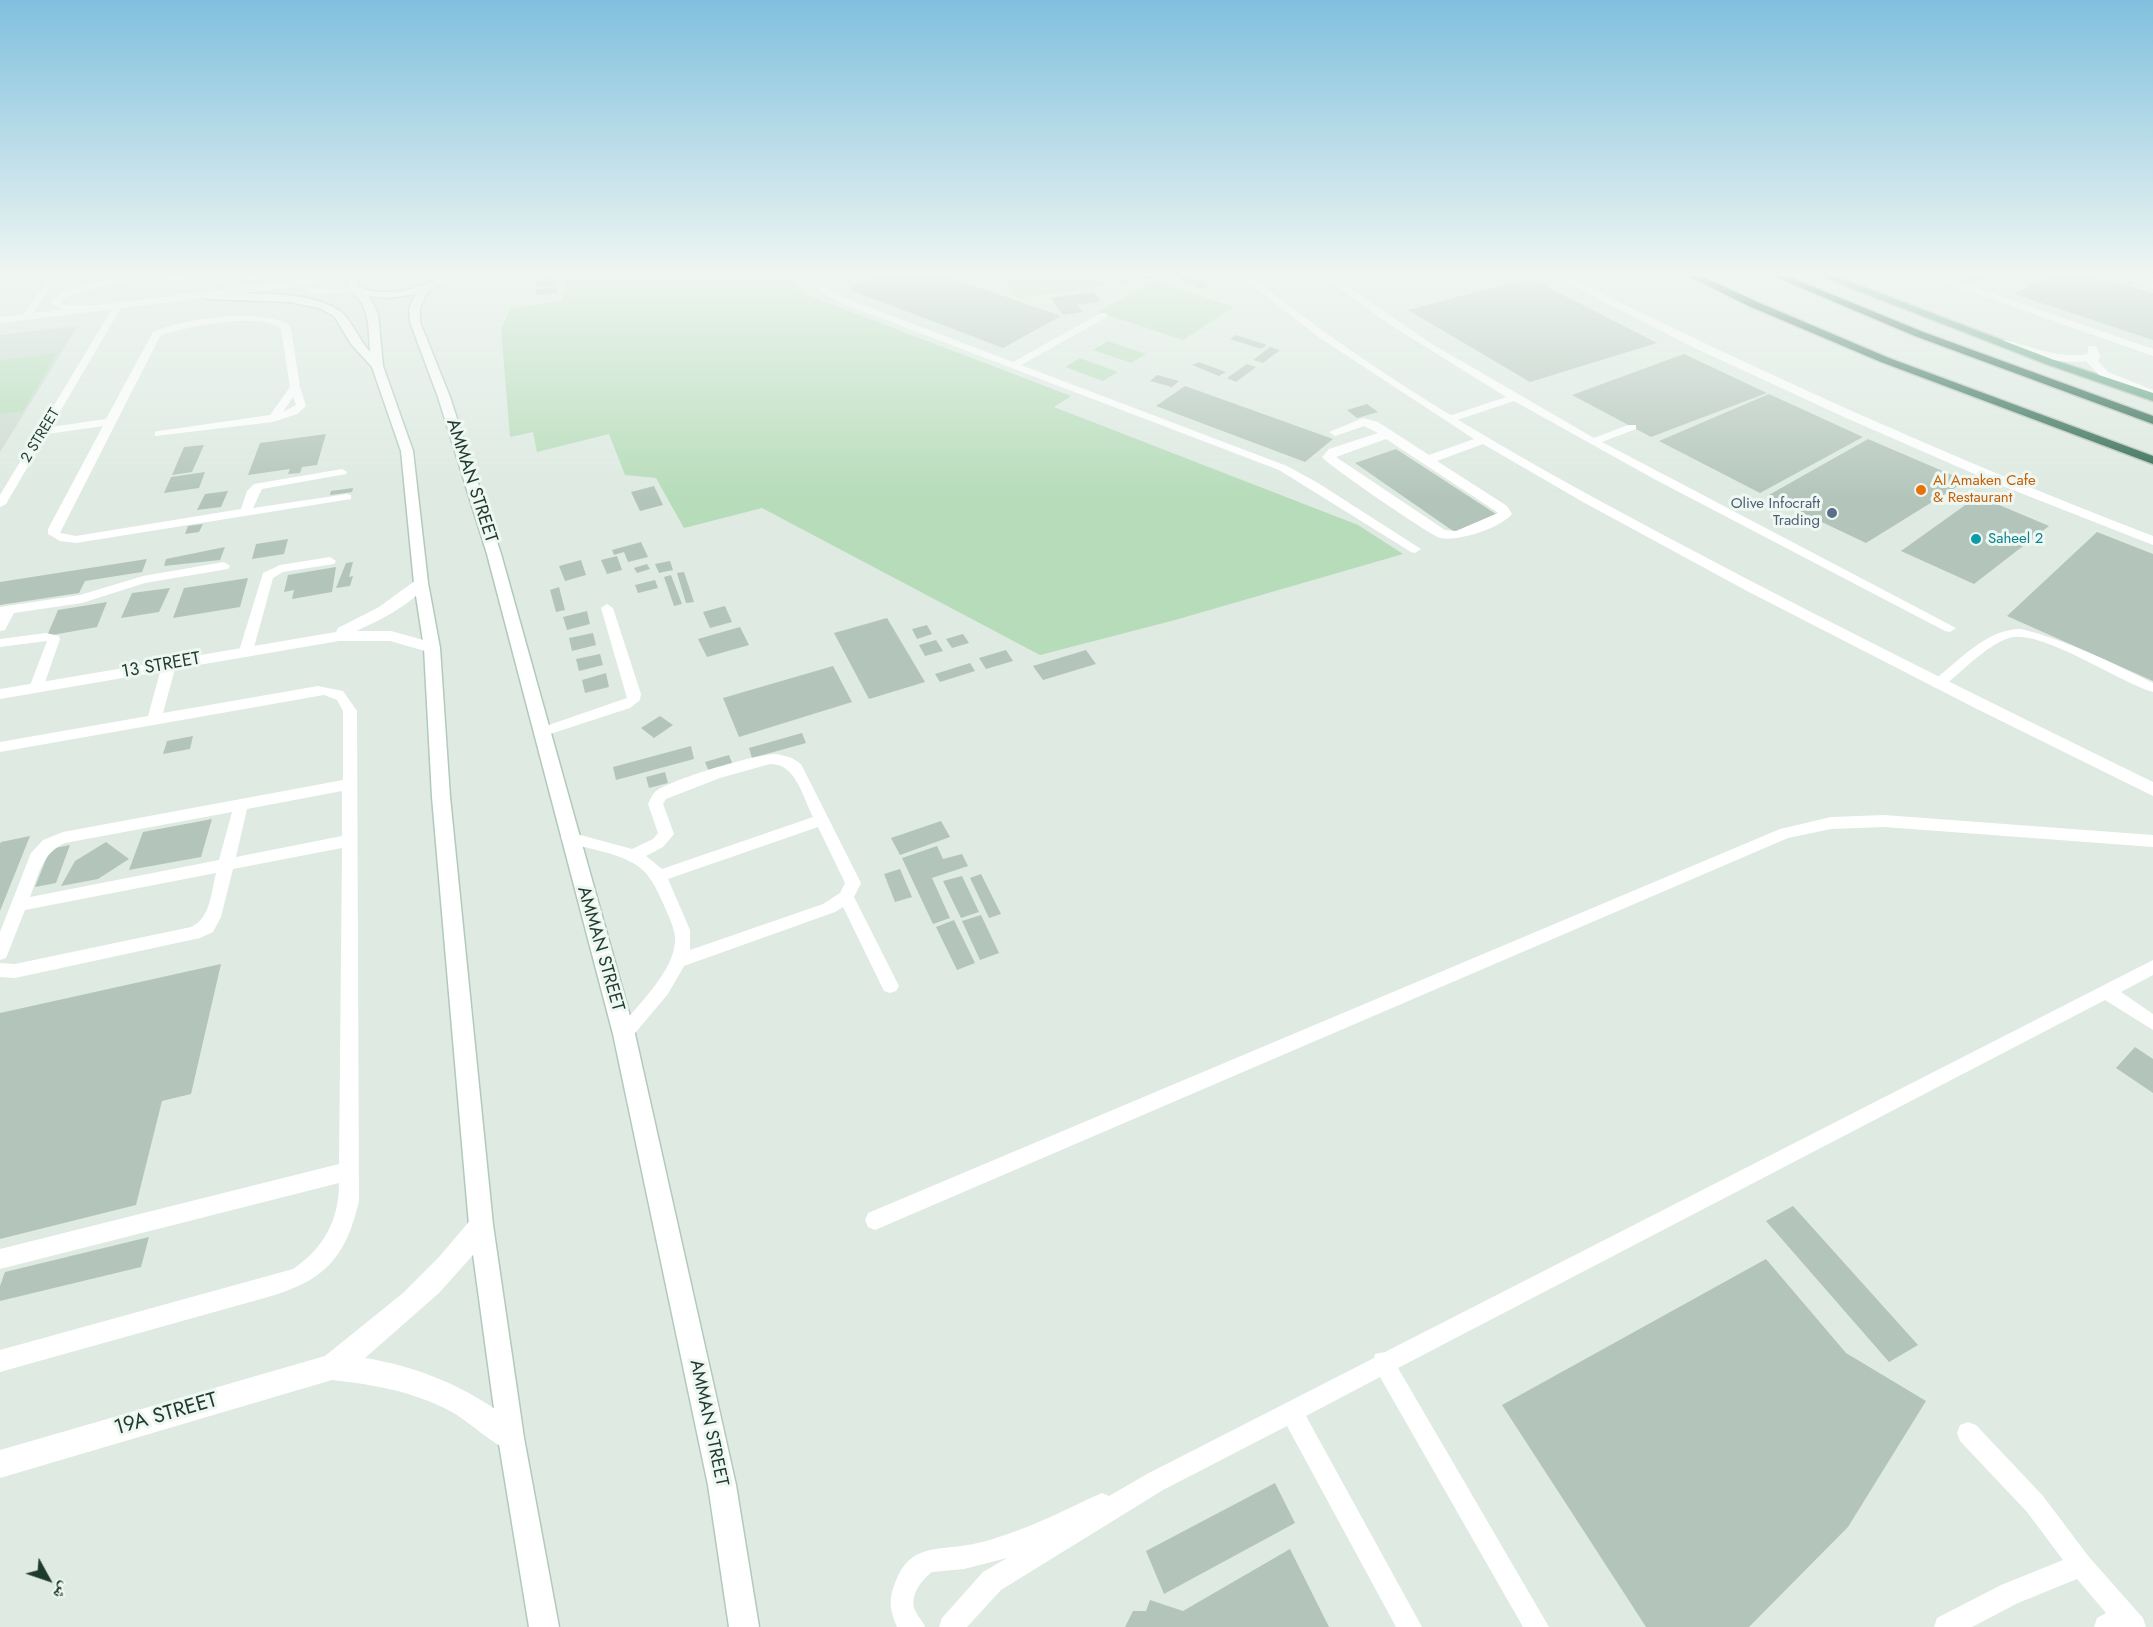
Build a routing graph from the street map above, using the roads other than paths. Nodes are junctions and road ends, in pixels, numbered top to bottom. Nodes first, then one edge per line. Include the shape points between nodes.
1 (93, 348) edge
2 (148, 348) edge
3 (289, 348) edge
4 (360, 348) edge
5 (376, 348) edge
6 (425, 348) edge
7 (969, 348) edge
8 (1045, 348) edge
9 (1341, 348) edge
10 (1434, 348) edge
11 (1702, 348) edge
12 (1859, 348) edge
13 (1957, 348) edge
14 (2015, 348) edge
15 (2025, 348) edge
16 (2096, 348) edge
17 (2111, 348) edge
18 (2101, 352) junction
19 (1014, 365) junction
20 (377, 366) junction
21 (295, 387) junction
22 (2153, 395) edge
23 (1514, 398) junction
24 (2020, 412) junction
25 (273, 419) junction
26 (1450, 419) junction
27 (2153, 420) edge
28 (109, 422) junction
29 (1632, 427) dead end
30 (44, 431) junction
31 (1335, 432) dead end
32 (159, 434) dead end
33 (1388, 434) junction
34 (1483, 440) junction
35 (1594, 442) junction
36 (1427, 460) junction
37 (2153, 460) edge
38 (342, 472) dead end
39 (2153, 473) edge
40 (347, 497) dead end
41 (0, 504) edge
42 (246, 512) junction
43 (2153, 542) edge
44 (1415, 549) dead end
45 (330, 561) dead end
46 (224, 566) dead end
47 (421, 583) junction
48 (607, 608) dead end
49 (4, 610) edge
50 (0, 627) edge
51 (1950, 628) dead end
52 (321, 638) junction
53 (0, 643) edge
54 (432, 648) junction
55 (246, 651) junction
56 (169, 664) junction
57 (1938, 684) junction
58 (36, 688) junction
59 (2153, 688) edge
60 (0, 694) edge
61 (154, 719) junction
62 (542, 732) junction
63 (0, 747) edge
64 (349, 784) junction
65 (2153, 790) edge
66 (241, 805) junction
67 (822, 820) junction
68 (569, 838) junction
69 (2150, 839) edge
70 (348, 841) junction
71 (632, 856) junction
72 (226, 864) junction
73 (659, 876) junction
74 (846, 897) junction
75 (19, 905) junction
76 (0, 953) edge
77 (679, 961) junction
78 (2153, 967) edge
79 (0, 970) edge
80 (890, 986) dead end
81 (2106, 991) junction
82 (2153, 1023) edge
83 (624, 1034) junction
84 (349, 1171) junction
85 (875, 1220) dead end
86 (482, 1225) junction
87 (0, 1259) edge
88 (0, 1361) edge
89 (1383, 1362) junction
90 (332, 1367) junction
91 (1291, 1411) junction
92 (1968, 1433) dead end
93 (511, 1438) junction
94 (0, 1464) edge
95 (1155, 1482) junction
96 (2081, 1565) junction
97 (2122, 1623) edge
98 (544, 1627) edge
99 (744, 1627) edge
100 (913, 1627) edge
101 (951, 1627) edge
102 (1410, 1627) edge
103 (1537, 1627) edge
104 (1946, 1627) edge

1 - 30 lane, 2 STREET
2 - 28 lane
3 - 21 lane
4 - 20 street
5 - 20 street
6 - 62 street, AMMAN STREET via 494,554
7 - 19 lane
8 - 19 lane
9 - 26 street
10 - 23 lane
11 - 43 street via 1983,473
12 - 24 highway
13 - 27 highway
14 - 22 main road
15 - 18 street via 2058,358 2084,359
16 - 18 street
17 - 18 street
18 - 22 street via 2092,361 2095,367
19 - 44 lane via 1282,468
20 - 47 street via 407,451
21 - 25 lane
21 - 25 lane via 299,410
23 - 26 lane
23 - 35 lane
24 - 37 highway
24 - 39 highway
25 - 32 lane
26 - 34 street
28 - 30 lane
28 - 42 lane via 54,529 58,537 75,539
29 - 35 lane
30 - 41 lane, 2 STREET
31 - 33 street via 1363,422
33 - 36 street
33 - 36 street via 1328,457 1442,534 1457,535 1505,514
34 - 36 street
34 - 57 street via 1652,535
35 - 51 lane
38 - 42 lane via 258,486
40 - 42 lane
45 - 55 lane via 280,569 267,576
46 - 49 lane via 143,580 82,599
47 - 52 street, 13 STREET via 380,614
47 - 54 street
48 - 62 lane via 633,700
49 - 50 lane
52 - 54 street, 13 STREET via 391,636
52 - 55 street, 13 STREET
53 - 58 lane via 54,639
54 - 86 street via 441,796
55 - 56 street, 13 STREET
56 - 58 street, 13 STREET
56 - 61 lane
57 - 59 lane via 2004,635 2019,632
57 - 65 street
58 - 60 street, 13 STREET
61 - 63 lane
61 - 64 lane via 296,693 335,691 345,699 350,711
62 - 68 street, AMMAN STREET
64 - 66 lane
64 - 70 lane
66 - 72 lane
66 - 75 lane via 56,840 39,853
67 - 71 lane via 796,768 790,762 770,759 662,795 655,804 666,834 658,843
67 - 73 lane
67 - 74 lane via 853,883
68 - 71 lane
68 - 83 street, AMMAN STREET
69 - 85 lane via 1884,821 1832,823 1785,833
70 - 72 lane
70 - 84 lane
71 - 73 lane
72 - 75 lane
72 - 79 lane via 211,922 201,931 15,971
73 - 77 lane via 682,936
74 - 77 lane via 829,908
74 - 80 lane
75 - 76 lane
77 - 83 lane via 671,977
78 - 81 lane
81 - 82 lane
81 - 89 lane
83 - 99 street, AMMAN STREET via 722,1485
84 - 87 lane
84 - 88 lane via 344,1224 328,1252 300,1275
86 - 90 street, 19A STREET via 417,1300
86 - 93 street
89 - 91 lane
89 - 103 lane
90 - 93 street, 19A STREET via 392,1375 447,1394 480,1413
90 - 94 street, 19A STREET
91 - 95 lane
91 - 102 lane
92 - 96 lane via 2035,1504
93 - 98 street
95 - 100 lane via 997,1550 925,1563 912,1574 904,1590 901,1609
95 - 101 lane via 992,1581
96 - 97 lane
96 - 104 lane via 2010,1594

